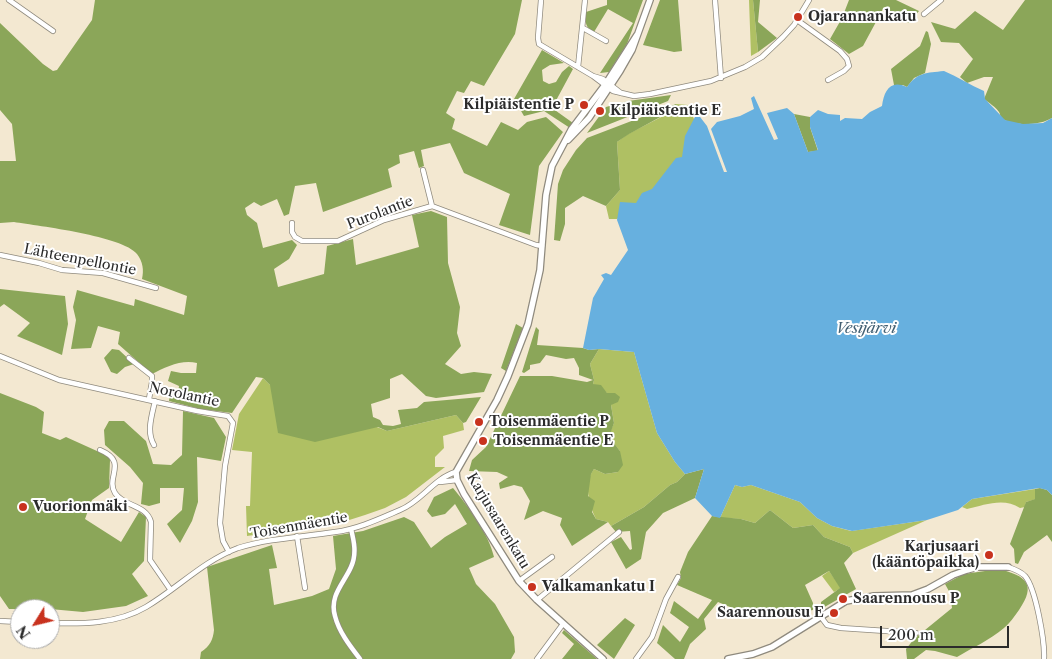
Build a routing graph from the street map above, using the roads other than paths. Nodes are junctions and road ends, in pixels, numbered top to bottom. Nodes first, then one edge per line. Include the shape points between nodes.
1 (9, 0) edge
2 (541, 0) edge
3 (585, 0) edge
4 (650, 0) edge
5 (715, 0) edge
6 (809, 0) edge
7 (941, 0) edge
8 (924, 14) dead end
9 (798, 20) junction
10 (583, 28) junction
11 (53, 31) dead end
12 (606, 41) dead end
13 (578, 67) junction
14 (721, 78) junction
15 (828, 80) dead end
16 (608, 85) junction
17 (423, 170) dead end
18 (432, 206) junction
19 (292, 223) dead end
20 (542, 246) junction
21 (0, 255) edge
22 (156, 288) dead end
23 (0, 356) edge
24 (129, 358) dead end
25 (148, 399) junction
26 (155, 400) junction
27 (154, 445) dead end
28 (100, 450) dead end
29 (456, 472) junction
30 (457, 480) junction
31 (439, 482) junction
32 (351, 529) junction
33 (619, 532) dead end
34 (297, 536) junction
35 (229, 552) junction
36 (552, 557) dead end
37 (1008, 566) joint
38 (678, 577) dead end
39 (519, 580) junction
40 (305, 588) dead end
41 (170, 589) junction
42 (537, 600) junction
43 (821, 617) junction
44 (60, 622) edge
45 (563, 624) junction
46 (916, 633) dead end
47 (754, 656) edge
48 (360, 659) edge
49 (537, 659) edge
50 (603, 659) edge
51 (636, 659) edge
52 (728, 659) edge
53 (1044, 659) edge

1 - 11 street
2 - 13 street via 539,44
3 - 10 street
4 - 16 street, Karjusaarenkatu via 632,50
5 - 14 street
6 - 9 street
7 - 8 street
9 - 14 street via 759,59
9 - 15 street via 848,58 849,66 844,72
10 - 12 street
10 - 13 street
13 - 16 street
14 - 16 street via 634,96 622,94
16 - 20 street, Karjusaarenkatu via 589,118 564,143 556,158 549,179
17 - 18 street
18 - 19 street, Purolantie via 384,220 349,237 330,242 302,241 292,232
18 - 20 street, Purolantie
20 - 29 street, Karjusaarenkatu via 533,305 521,344 497,400
21 - 22 street, Lähteenpellontie via 62,270 103,273
23 - 25 street, Norolantie via 59,380
24 - 25 street via 152,376
25 - 26 street, Norolantie
26 - 27 street via 150,430
26 - 35 street, Norolantie via 231,418 220,522 223,541
28 - 41 street via 110,454 114,460 116,494 150,516 150,560
29 - 30 street, Karjusaarenkatu
29 - 31 street, Toisenmäentie
30 - 31 street
30 - 39 street, Karjusaarenkatu
31 - 32 street, Toisenmäentie via 403,509
32 - 34 street, Toisenmäentie
32 - 48 street via 352,566 334,599 334,615
33 - 42 street
34 - 35 street, Toisenmäentie
34 - 40 street
35 - 41 street, Toisenmäentie
36 - 39 street
37 - 43 street via 967,570 912,595 853,599
37 - 53 street via 1026,577 1032,588
38 - 51 street via 652,637
39 - 42 street, Karjusaarenkatu
41 - 44 street, Toisenmäentie via 147,606 121,617 91,623
42 - 45 street, Karjusaarenkatu
43 - 46 street via 827,625 841,628
43 - 47 street
45 - 49 street
45 - 50 street, Karjusaarenkatu
47 - 52 street

